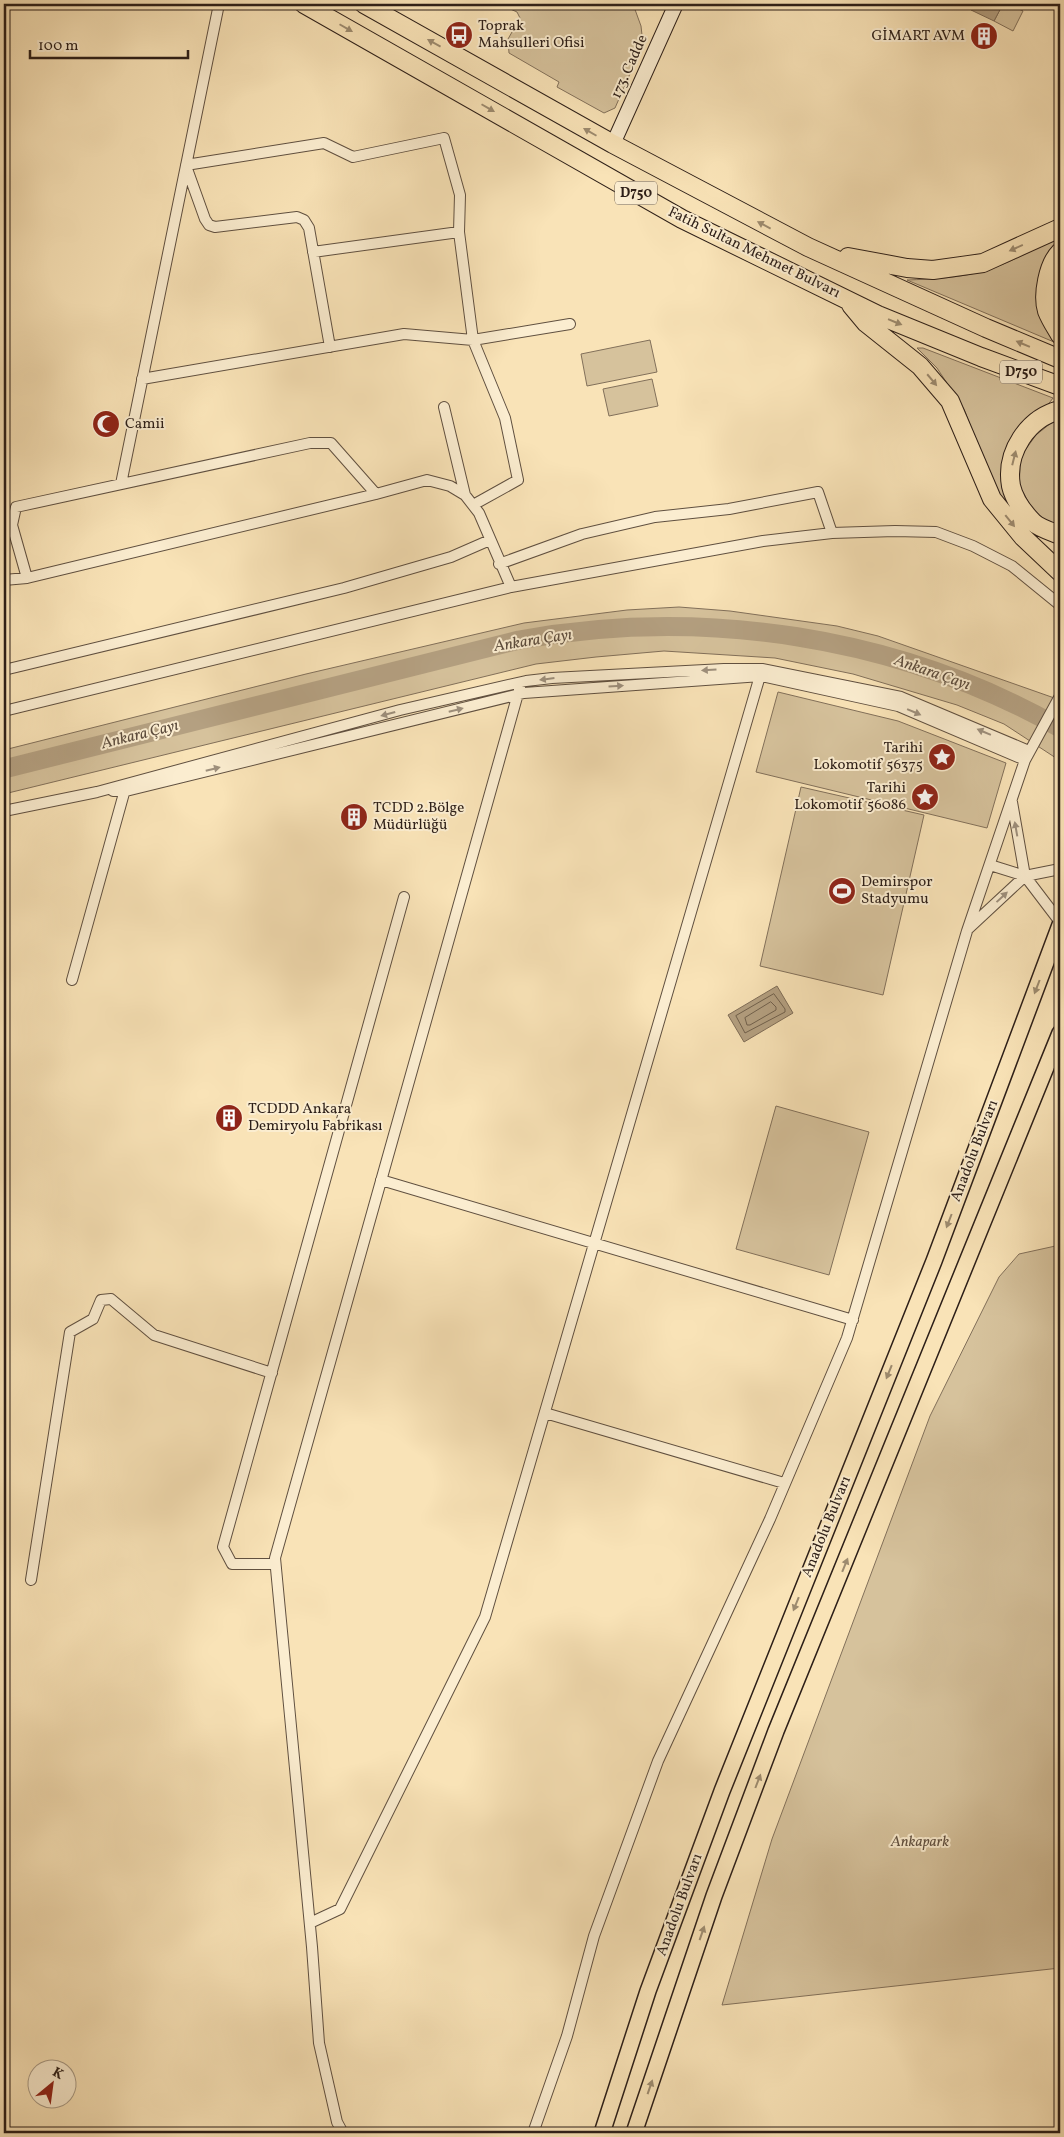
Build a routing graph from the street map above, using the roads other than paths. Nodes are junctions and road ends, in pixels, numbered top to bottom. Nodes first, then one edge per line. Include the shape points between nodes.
1 (219, 4) edge
2 (304, 4) edge
3 (364, 4) edge
4 (676, 4) edge
5 (613, 144) junction
6 (186, 165) junction
7 (1060, 228) edge
8 (459, 232) junction
9 (808, 247) junction
10 (313, 252) junction
11 (1060, 252) edge
12 (846, 299) junction
13 (570, 324) dead end
14 (1060, 336) edge
15 (473, 340) junction
16 (330, 347) junction
17 (1060, 359) edge
18 (142, 379) junction
19 (1060, 386) edge
20 (444, 406) dead end
21 (1060, 410) edge
22 (121, 484) junction
23 (376, 494) junction
24 (465, 495) junction
25 (473, 505) junction
26 (832, 533) junction
27 (1060, 535) edge
28 (490, 540) junction
29 (499, 564) junction
30 (1060, 572) edge
31 (27, 578) junction
32 (4, 580) edge
33 (511, 588) junction
34 (1060, 605) edge
35 (4, 670) edge
36 (761, 672) junction
37 (521, 682) junction
38 (518, 695) junction
39 (1059, 698) edge
40 (4, 712) edge
41 (1029, 751) junction
42 (126, 787) junction
43 (1011, 801) junction
44 (4, 811) edge
45 (990, 865) junction
46 (1060, 868) edge
47 (1024, 876) junction
48 (404, 897) dead end
49 (1060, 924) edge
50 (967, 931) junction
51 (72, 980) dead end
52 (1060, 1033) edge
53 (381, 1180) junction
54 (594, 1243) junction
55 (853, 1320) junction
56 (272, 1373) junction
57 (545, 1413) junction
58 (784, 1483) junction
59 (275, 1564) junction
60 (31, 1580) dead end
61 (310, 1923) junction
62 (343, 2133) edge
63 (533, 2133) edge
64 (602, 2133) edge
65 (634, 2133) edge

1 - 6 street
2 -> 12 highway, Fatih Sultan Mehmet Bulvarı / D750 via 682,219
5 -> 3 highway, Fatih Sultan Mehmet Bulvarı / D750
4 - 5 street, 173. Cadde
9 -> 5 highway, Fatih Sultan Mehmet Bulvarı / D750
6 - 8 street via 324,143 353,157 444,138 460,195
6 - 10 street via 209,225 215,227 297,217 304,220 309,228
6 - 18 street
7 -> 9 highway via 983,263 933,270 874,263
8 - 10 street
8 - 15 street
17 -> 9 highway, Fatih Sultan Mehmet Bulvarı / D750
10 - 16 street
11 - 14 highway via 1046,283 1047,310
12 -> 19 highway, Fatih Sultan Mehmet Bulvarı / D750 via 981,357
12 -> 30 highway via 866,323 920,366 950,401 992,499 1023,537
13 - 15 street
15 - 16 street via 404,334
15 - 25 street via 504,418 518,480
16 - 18 street
18 - 22 street
20 - 24 street
27 -> 21 highway via 1034,524 1020,505 1010,474 1019,440 1027,428 1047,414
22 - 23 street via 310,443 331,443
22 - 31 street via 16,507 12,525
23 - 24 street via 427,480 450,486
23 - 31 street
24 - 25 street
25 - 28 street
26 - 29 street via 818,492 655,517 582,534
26 - 33 street via 763,540
26 - 34 street via 936,532 1012,566
28 - 29 street
28 - 35 street via 451,557 344,588
29 - 33 street
31 - 32 street
33 - 40 street
36 -> 37 street via 724,669
38 -> 36 street
36 - 41 street via 898,706
36 - 54 street
37 - 38 street
37 -> 42 street via 400,710
42 -> 38 street
38 - 53 street
39 - 41 street
41 - 43 street
42 - 44 street
42 - 51 street
43 - 45 street
47 -> 43 street
45 - 47 street
45 - 50 street
46 - 47 street
47 - 49 street
50 -> 47 street
48 - 56 street
49 -> 64 main road, Anadolu Bulvarı via 934,1261 722,1791 648,1991
50 - 55 street
65 -> 52 main road, Anadolu Bulvarı via 714,1896 776,1731
53 - 54 street
53 - 59 street
54 - 55 street
54 - 57 street
55 - 58 street
56 - 59 street via 223,1547 232,1564
56 - 60 street via 154,1335 111,1299 101,1300 93,1319 70,1332
57 - 58 street
57 - 61 street via 485,1617 340,1909
58 - 63 street via 658,1761 594,1936 567,2036
59 - 61 street
61 - 62 street via 319,2043 337,2122

